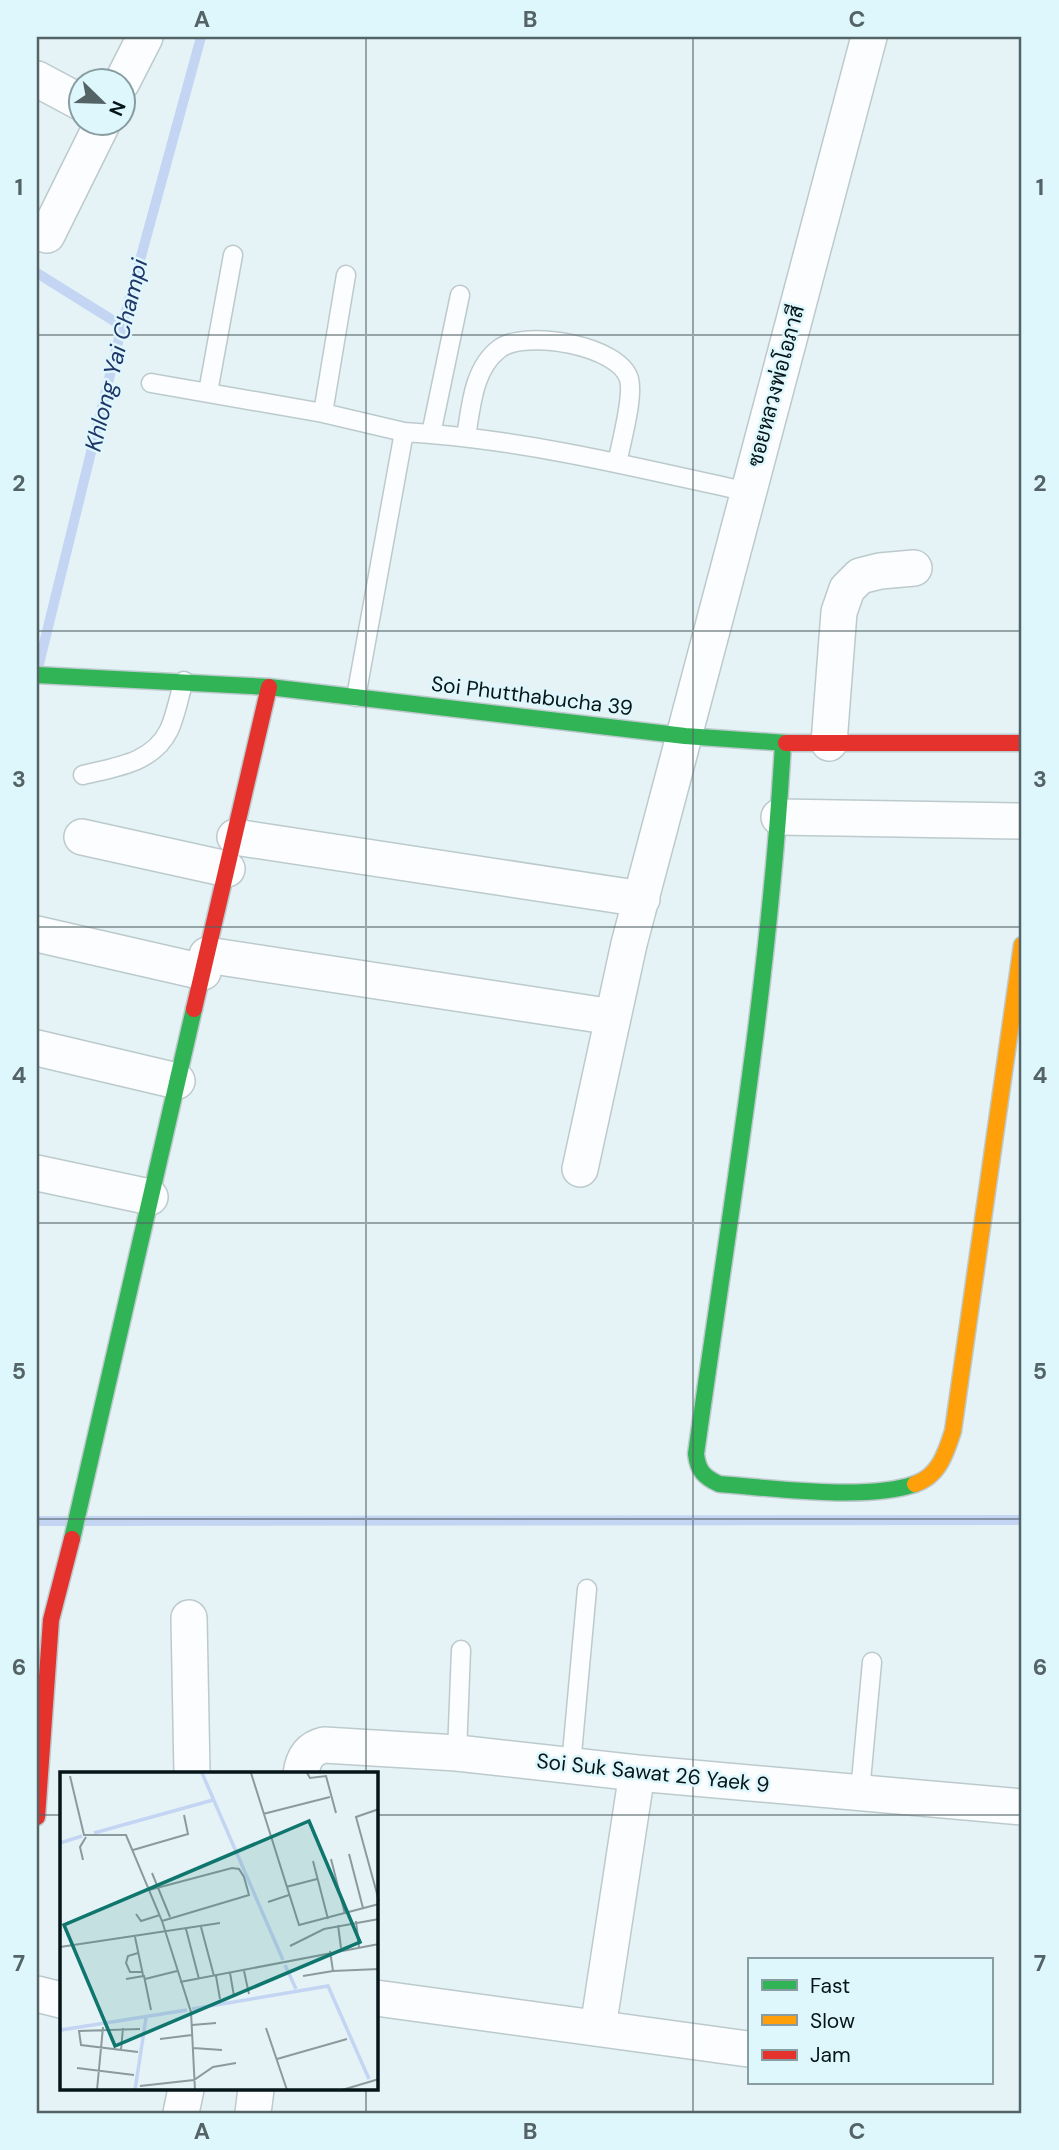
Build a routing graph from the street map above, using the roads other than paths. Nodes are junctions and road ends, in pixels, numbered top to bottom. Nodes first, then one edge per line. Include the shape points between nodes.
1 (145, 37) edge
2 (869, 37) edge
3 (130, 66) edge
4 (37, 79) edge
5 (66, 95) edge
6 (96, 136) edge
7 (47, 235) dead end
8 (233, 255) dead end
9 (346, 275) dead end
10 (460, 295) dead end
11 (151, 383) dead end
12 (208, 392) junction
13 (323, 413) junction
14 (404, 432) junction
15 (431, 434) junction
16 (466, 437) junction
17 (617, 463) junction
18 (748, 492) junction
19 (914, 568) dead end
20 (37, 674) edge
21 (184, 681) junction
22 (270, 687) junction
23 (356, 698) junction
24 (685, 736) junction
25 (783, 743) junction
26 (829, 743) junction
27 (1022, 743) edge
28 (83, 775) dead end
29 (779, 817) junction
30 (1022, 821) edge
31 (82, 837) dead end
32 (231, 853) junction
33 (642, 898) junction
34 (37, 934) edge
35 (1022, 945) edge
36 (205, 963) junction
37 (613, 1017) junction
38 (37, 1048) edge
39 (177, 1082) junction
40 (580, 1169) dead end
41 (37, 1173) edge
42 (150, 1197) junction
43 (587, 1590) dead end
44 (189, 1618) dead end
45 (461, 1650) dead end
46 (872, 1662) dead end
47 (457, 1753) junction
48 (572, 1765) junction
49 (192, 1772) edge
50 (302, 1772) edge
51 (637, 1773) junction
52 (860, 1793) junction
53 (1022, 1807) edge
54 (37, 1817) edge
55 (37, 1994) edge
56 (378, 1998) edge
57 (60, 2000) edge
58 (598, 2028) junction
59 (748, 2049) edge
60 (186, 2090) edge
61 (256, 2090) edge
62 (181, 2113) edge
63 (253, 2113) edge

1 - 3 street
2 - 18 street, ซอยหลวงพ่อโอภาสี
4 - 5 street
6 - 7 street
8 - 12 lane
9 - 13 lane
10 - 15 lane
11 - 12 lane
12 - 13 lane
13 - 14 lane
14 - 15 lane
14 - 23 lane
15 - 16 lane
16 - 17 lane
16 - 17 lane via 482,368 500,347 546,340 582,346 617,361 629,378
17 - 18 lane
18 - 24 street, ซอยหลวงพ่อโอภาสี
19 - 26 street via 860,576 847,589 839,612
20 - 21 street, Soi Phutthabucha 39
21 - 22 street, Soi Phutthabucha 39
21 - 28 lane via 169,730 151,753 128,765
22 - 23 street, Soi Phutthabucha 39
22 - 32 street
23 - 24 street, Soi Phutthabucha 39
24 - 25 street, Soi Phutthabucha 39
24 - 33 street, ซอยหลวงพ่อโอภาสี
25 - 26 street, Soi Phutthabucha 39
25 - 29 street
26 - 27 street, Soi Phutthabucha 39
29 - 30 street
29 - 35 street via 768,942 696,1454 697,1466 706,1478 719,1484 846,1491 899,1488 925,1480 944,1460 953,1431
31 - 32 street
32 - 33 street
32 - 36 street
33 - 37 street, ซอยหลวงพ่อโอภาสี
34 - 36 street
36 - 37 street
36 - 39 street
37 - 40 street, ซอยหลวงพ่อโอภาสี
38 - 39 street
39 - 42 street
41 - 42 street
42 - 54 street via 51,1620
43 - 48 lane
44 - 49 street
45 - 47 lane
46 - 52 lane
47 - 48 street, Soi Suk Sawat 26 Yaek 9
47 - 50 street, Soi Suk Sawat 26 Yaek 9 via 324,1745 307,1755
48 - 51 street, Soi Suk Sawat 26 Yaek 9
51 - 52 street, Soi Suk Sawat 26 Yaek 9
51 - 58 street
52 - 53 street, Soi Suk Sawat 26 Yaek 9
55 - 57 street
56 - 58 street
58 - 59 street
60 - 62 street
61 - 63 street

